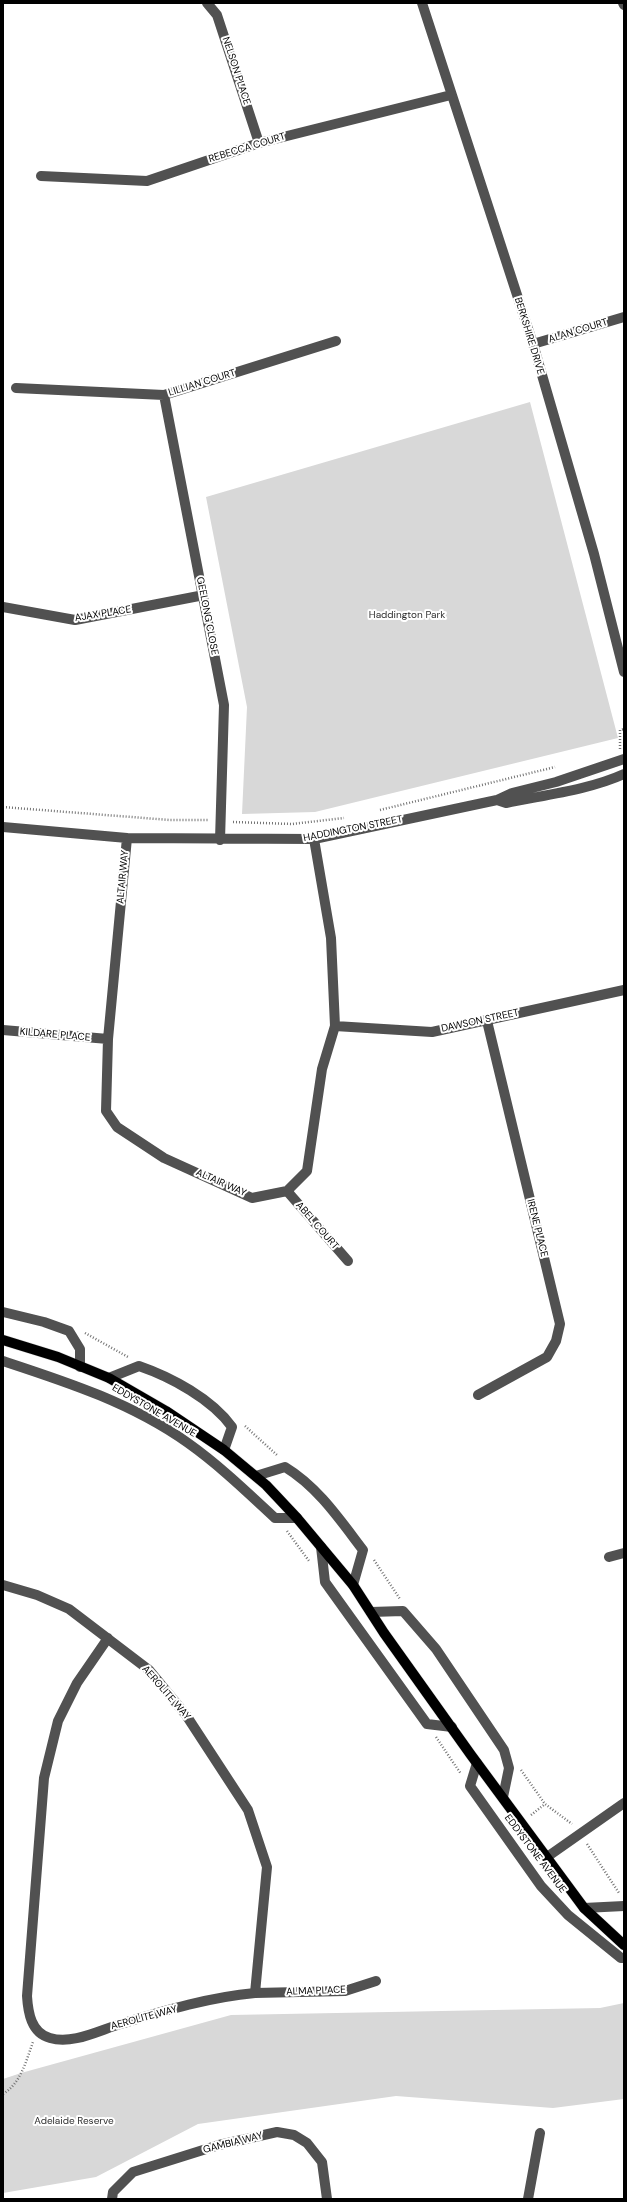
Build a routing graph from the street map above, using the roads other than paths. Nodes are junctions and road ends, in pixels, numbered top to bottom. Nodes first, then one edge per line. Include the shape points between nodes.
1 (207, 3) edge
2 (422, 3) edge
3 (451, 95) junction
4 (259, 142) junction
5 (41, 176) dead end
6 (624, 317) edge
7 (336, 341) dead end
8 (533, 344) junction
9 (16, 388) dead end
10 (164, 395) junction
11 (204, 595) junction
12 (3, 607) edge
13 (624, 672) edge
14 (622, 755) edge
15 (624, 774) edge
16 (497, 800) junction
17 (3, 827) edge
18 (127, 838) junction
19 (314, 839) junction
20 (220, 840) junction
21 (624, 990) edge
22 (487, 1020) junction
23 (334, 1026) junction
24 (3, 1030) edge
25 (108, 1039) junction
26 (287, 1191) junction
27 (348, 1261) dead end
28 (3, 1312) edge
29 (3, 1340) edge
30 (3, 1361) edge
31 (80, 1367) junction
32 (109, 1378) junction
33 (478, 1395) dead end
34 (224, 1450) junction
35 (256, 1476) junction
36 (296, 1518) junction
37 (321, 1546) junction
38 (624, 1553) edge
39 (609, 1557) dead end
40 (3, 1585) edge
41 (353, 1585) junction
42 (371, 1612) junction
43 (108, 1638) junction
44 (452, 1727) junction
45 (477, 1764) junction
46 (503, 1797) junction
47 (624, 1803) edge
48 (547, 1857) junction
49 (624, 1906) edge
50 (584, 1908) junction
51 (624, 1945) edge
52 (624, 1958) edge
53 (376, 1981) dead end
54 (255, 1993) junction
55 (540, 2133) dead end
56 (112, 2199) edge
57 (327, 2199) edge
58 (528, 2199) edge

1 - 4 street, NELSON PLACE via 217,15
2 - 3 street, BERKSHIRE DRIVE
3 - 4 street, REBECCA COURT
3 - 8 street, BERKSHIRE DRIVE
4 - 5 street, REBECCA COURT via 147,182
6 - 8 street, ALAN COURT
7 - 10 street, LILLIAN COURT
8 - 13 street, BERKSHIRE DRIVE via 594,554
9 - 10 street, LILLIAN COURT
10 - 11 street, GEELONG CLOSE
11 - 12 street, AJAX PLACE via 74,620
11 - 20 street, GEELONG CLOSE via 224,706
14 - 16 street, HADDINGTON STREET via 556,782 512,793
15 - 16 street via 610,780 506,803
16 - 19 street, HADDINGTON STREET
17 - 18 street, HADDINGTON STREET
18 - 20 street, HADDINGTON STREET
18 - 25 street, ALTAIR WAY
19 - 20 street, HADDINGTON STREET
19 - 23 street via 331,938
21 - 22 street, DAWSON STREET
22 - 23 street, DAWSON STREET via 432,1032
22 - 33 street, IRENE PLACE via 560,1324 556,1341 547,1357
23 - 26 street via 322,1068 307,1172
24 - 25 street, KILDARE PLACE
25 - 26 street, ALTAIR WAY via 106,1111 118,1127 164,1158 252,1198
26 - 27 street, ABEL COURT
28 - 31 street via 69,1331 80,1349
29 - 31 main road, EDDYSTONE AVENUE via 58,1357
30 - 36 street, EDDYSTONE AVENUE via 104,1396 139,1414 187,1442 231,1477 275,1518
31 - 32 main road, EDDYSTONE AVENUE
32 - 34 main road, EDDYSTONE AVENUE via 166,1411
32 - 34 street, EDDYSTONE AVENUE via 139,1366 165,1375 224,1415 232,1427
34 - 35 main road, EDDYSTONE AVENUE
35 - 36 main road, EDDYSTONE AVENUE
35 - 41 street via 285,1467 303,1478 335,1513 363,1550
36 - 37 main road, EDDYSTONE AVENUE
37 - 41 main road, EDDYSTONE AVENUE
37 - 44 street via 325,1582 427,1724
38 - 39 street
40 - 43 street, AEROLITE WAY via 37,1595 69,1609
41 - 42 main road, EDDYSTONE AVENUE
42 - 44 main road, EDDYSTONE AVENUE
42 - 46 street via 403,1611 436,1649 504,1750 509,1768
43 - 54 street, AEROLITE WAY via 149,1670 186,1715 248,1810 267,1867
43 - 54 street, AEROLITE WAY via 77,1683 58,1721 44,1778 27,1996 28,2015 38,2030 49,2038 68,2040 124,2022 195,2004
44 - 45 main road, EDDYSTONE AVENUE
45 - 46 main road, EDDYSTONE AVENUE
45 - 52 street, EDDYSTONE AVENUE via 470,1786 541,1886 568,1915
46 - 48 main road, EDDYSTONE AVENUE
47 - 48 street
48 - 50 main road, EDDYSTONE AVENUE
49 - 50 street
50 - 51 main road, EDDYSTONE AVENUE
53 - 54 street, ALMA PLACE via 345,1991
55 - 58 street
56 - 57 street, GAMBIA WAY via 113,2192 133,2172 219,2145 277,2132 294,2135 307,2143 322,2162

